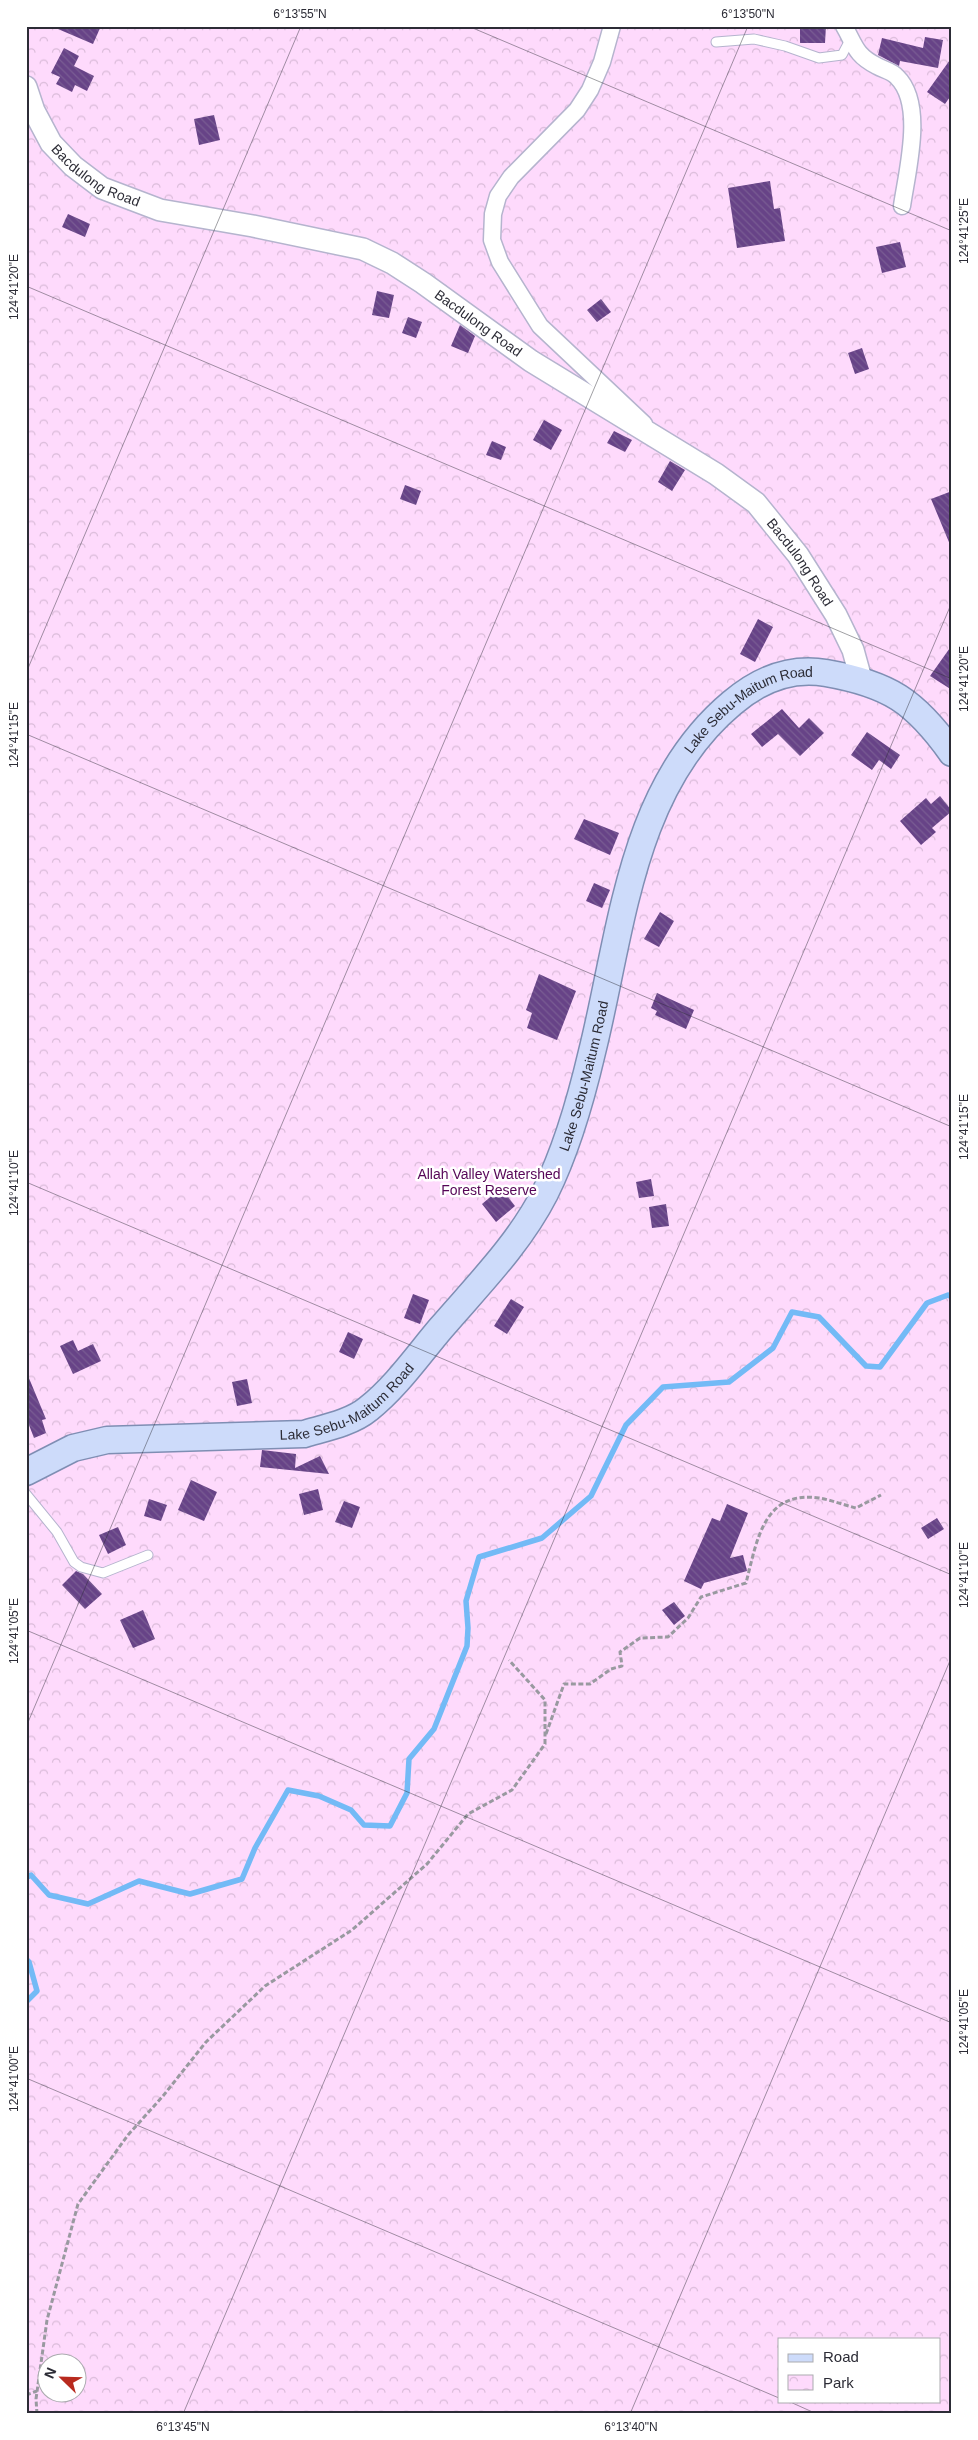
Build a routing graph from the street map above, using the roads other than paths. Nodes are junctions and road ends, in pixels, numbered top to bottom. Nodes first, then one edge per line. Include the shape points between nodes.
1 (612, 26) edge
2 (847, 33) edge
3 (716, 42) dead end
4 (26, 87) edge
5 (902, 206) dead end
6 (656, 436) junction
7 (861, 679) junction
8 (952, 753) edge
9 (26, 1472) edge
10 (26, 1494) edge
11 (148, 1555) dead end

1 - 6 street via 599,69 577,110 511,177 498,196 492,214 492,240 504,269 540,326
2 - 3 lane via 842,55 819,58 754,39
2 - 5 street via 863,57 895,74 910,98 913,122
4 - 6 street, Bacdulong Road via 51,143 73,166 102,188 160,210 363,249 423,283 531,361
6 - 7 street, Bacdulong Road via 756,503 798,555 836,615 853,650
7 - 8 main road, Lake Sebu-Maitum Road via 912,706 933,726
7 - 9 main road, Lake Sebu-Maitum Road via 818,672 779,674 746,692 715,717 678,765 652,813 633,869 592,1052 572,1125 546,1192 522,1233 366,1411 304,1434 107,1440 73,1448
10 - 11 lane via 57,1532 74,1562 81,1567 103,1573

